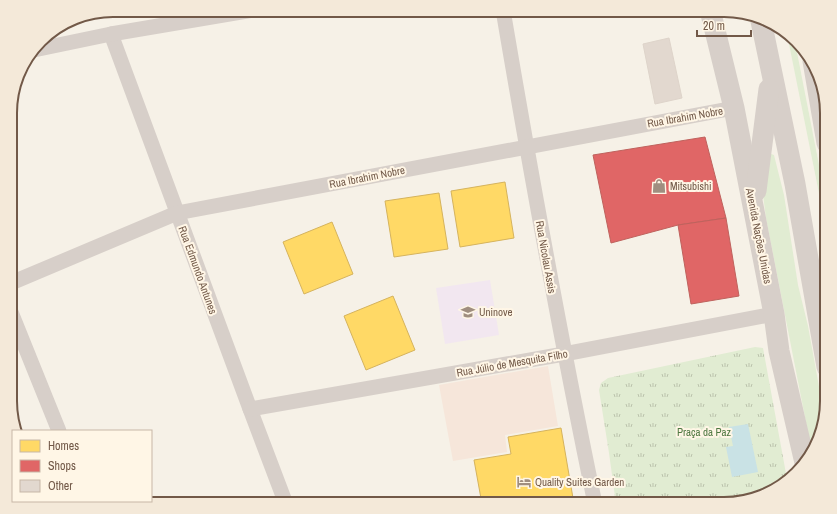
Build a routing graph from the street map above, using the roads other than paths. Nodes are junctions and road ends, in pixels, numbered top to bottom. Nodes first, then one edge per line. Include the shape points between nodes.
1 (212, 17) edge
2 (503, 17) edge
3 (712, 17) edge
4 (761, 24) edge
5 (112, 34) junction
6 (43, 48) edge
7 (771, 74) junction
8 (734, 108) junction
9 (526, 147) junction
10 (795, 184) junction
11 (753, 208) junction
12 (177, 213) junction
13 (820, 247) edge
14 (17, 280) edge
15 (774, 314) junction
16 (17, 327) edge
17 (820, 327) edge
18 (564, 354) junction
19 (250, 409) junction
20 (59, 430) edge
21 (803, 455) edge
22 (283, 497) edge
23 (594, 497) edge

1 - 5 street
2 - 9 street, Rua Nicolau Assis
3 - 8 main road, Avenida Nações Unidas
4 - 7 main road
5 - 6 street
5 - 12 street, Rua Edmundo Antunes
7 - 10 main road
7 - 11 main road
8 - 9 street, Rua Ibrahim Nobre
8 - 11 main road, Avenida Nações Unidas
9 - 12 street, Rua Ibrahim Nobre
9 - 18 street, Rua Nicolau Assis
10 - 13 main road via 810,194
10 - 17 main road
11 - 15 main road, Avenida Nações Unidas
12 - 14 street, Rua Ibrahim Nobre
12 - 19 street, Rua Edmundo Antunes
15 - 18 street, Rua Júlio de Mesquita Filho
15 - 21 main road, Avenida Nações Unidas via 779,351
16 - 20 street
18 - 19 street, Rua Júlio de Mesquita Filho
18 - 23 street, Rua Nicolau Assis
19 - 22 street, Rua Edmundo Antunes

